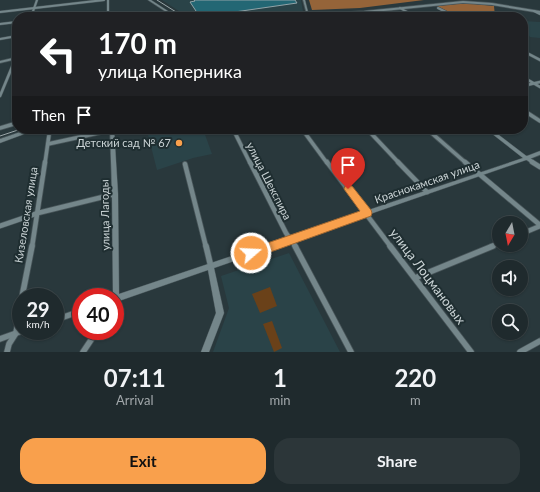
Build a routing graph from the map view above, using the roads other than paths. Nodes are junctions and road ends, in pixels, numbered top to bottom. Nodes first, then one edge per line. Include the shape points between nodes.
1 (37, 0) edge
2 (104, 0) edge
3 (108, 0) edge
4 (149, 0) edge
5 (304, 0) edge
6 (34, 8) junction
7 (400, 8) junction
8 (438, 8) dead end
9 (0, 12) edge
10 (33, 12) edge
11 (108, 12) edge
12 (168, 12) edge
13 (307, 12) edge
14 (354, 12) edge
15 (407, 12) edge
16 (446, 12) edge
17 (540, 13) edge
18 (12, 23) edge
19 (0, 24) edge
20 (12, 37) edge
21 (0, 39) edge
22 (528, 54) edge
23 (12, 58) edge
24 (540, 60) edge
25 (0, 62) edge
26 (12, 68) edge
27 (528, 80) edge
28 (540, 82) edge
29 (534, 83) junction
30 (528, 85) edge
31 (540, 87) edge
32 (0, 96) edge
33 (528, 113) edge
34 (540, 121) edge
35 (12, 124) edge
36 (0, 128) edge
37 (18, 134) edge
38 (94, 134) edge
39 (112, 134) edge
40 (235, 134) edge
41 (306, 134) edge
42 (372, 134) edge
43 (432, 134) edge
44 (495, 134) edge
45 (49, 135) dead end
46 (0, 140) edge
47 (48, 144) junction
48 (540, 152) edge
49 (527, 158) junction
50 (185, 164) dead end
51 (540, 167) edge
52 (480, 175) junction
53 (427, 192) junction
54 (115, 194) junction
55 (38, 213) junction
56 (367, 213) junction
57 (0, 226) edge
58 (540, 226) edge
59 (528, 231) edge
60 (291, 240) junction
61 (492, 246) edge
62 (211, 267) junction
63 (415, 278) junction
64 (24, 288) edge
65 (115, 288) edge
66 (124, 296) edge
67 (12, 335) edge
68 (0, 339) edge
69 (12, 340) edge
70 (91, 340) edge
71 (540, 341) edge
72 (7, 352) edge
73 (83, 352) edge
74 (205, 352) edge
75 (351, 352) edge
76 (472, 352) edge
77 (520, 352) edge

1 - 6 street
2 - 6 street
3 - 11 street
4 - 12 street
5 - 13 street
6 - 9 street
6 - 10 street
7 - 14 main road
7 - 15 street
7 - 17 main road via 463,2 485,3
8 - 16 street
18 - 19 street
20 - 21 street
22 - 24 street
23 - 25 main road
26 - 32 street
27 - 29 street
28 - 29 street
29 - 30 street
29 - 31 street
33 - 34 street
35 - 36 street
37 - 46 street
38 - 47 street
39 - 54 street, улица Лагоды
40 - 60 street, улица Шекспира
41 - 56 street, улица Лоцмановых
42 - 53 street
43 - 52 street
44 - 49 street
45 - 47 street, Кизеловская улица
47 - 55 street, Кизеловская улица
48 - 49 street, Краснокамская улица
49 - 51 street
49 - 52 street, Краснокамская улица
50 - 62 street
52 - 53 street, Краснокамская улица
52 - 58 street
53 - 56 street, Краснокамская улица
54 - 55 street
54 - 65 street, улица Лагоды
55 - 57 street
55 - 64 street, Кизеловская улица
56 - 60 street, Краснокамская улица
56 - 63 street, улица Лоцмановых
58 - 59 street
60 - 62 street, Краснокамская улица
60 - 75 street, улица Шекспира
61 - 63 street
62 - 66 street, Краснокамская улица
62 - 74 street via 220,313
63 - 76 street, улица Лоцмановых
67 - 68 street
69 - 72 street
70 - 73 street
71 - 77 street

